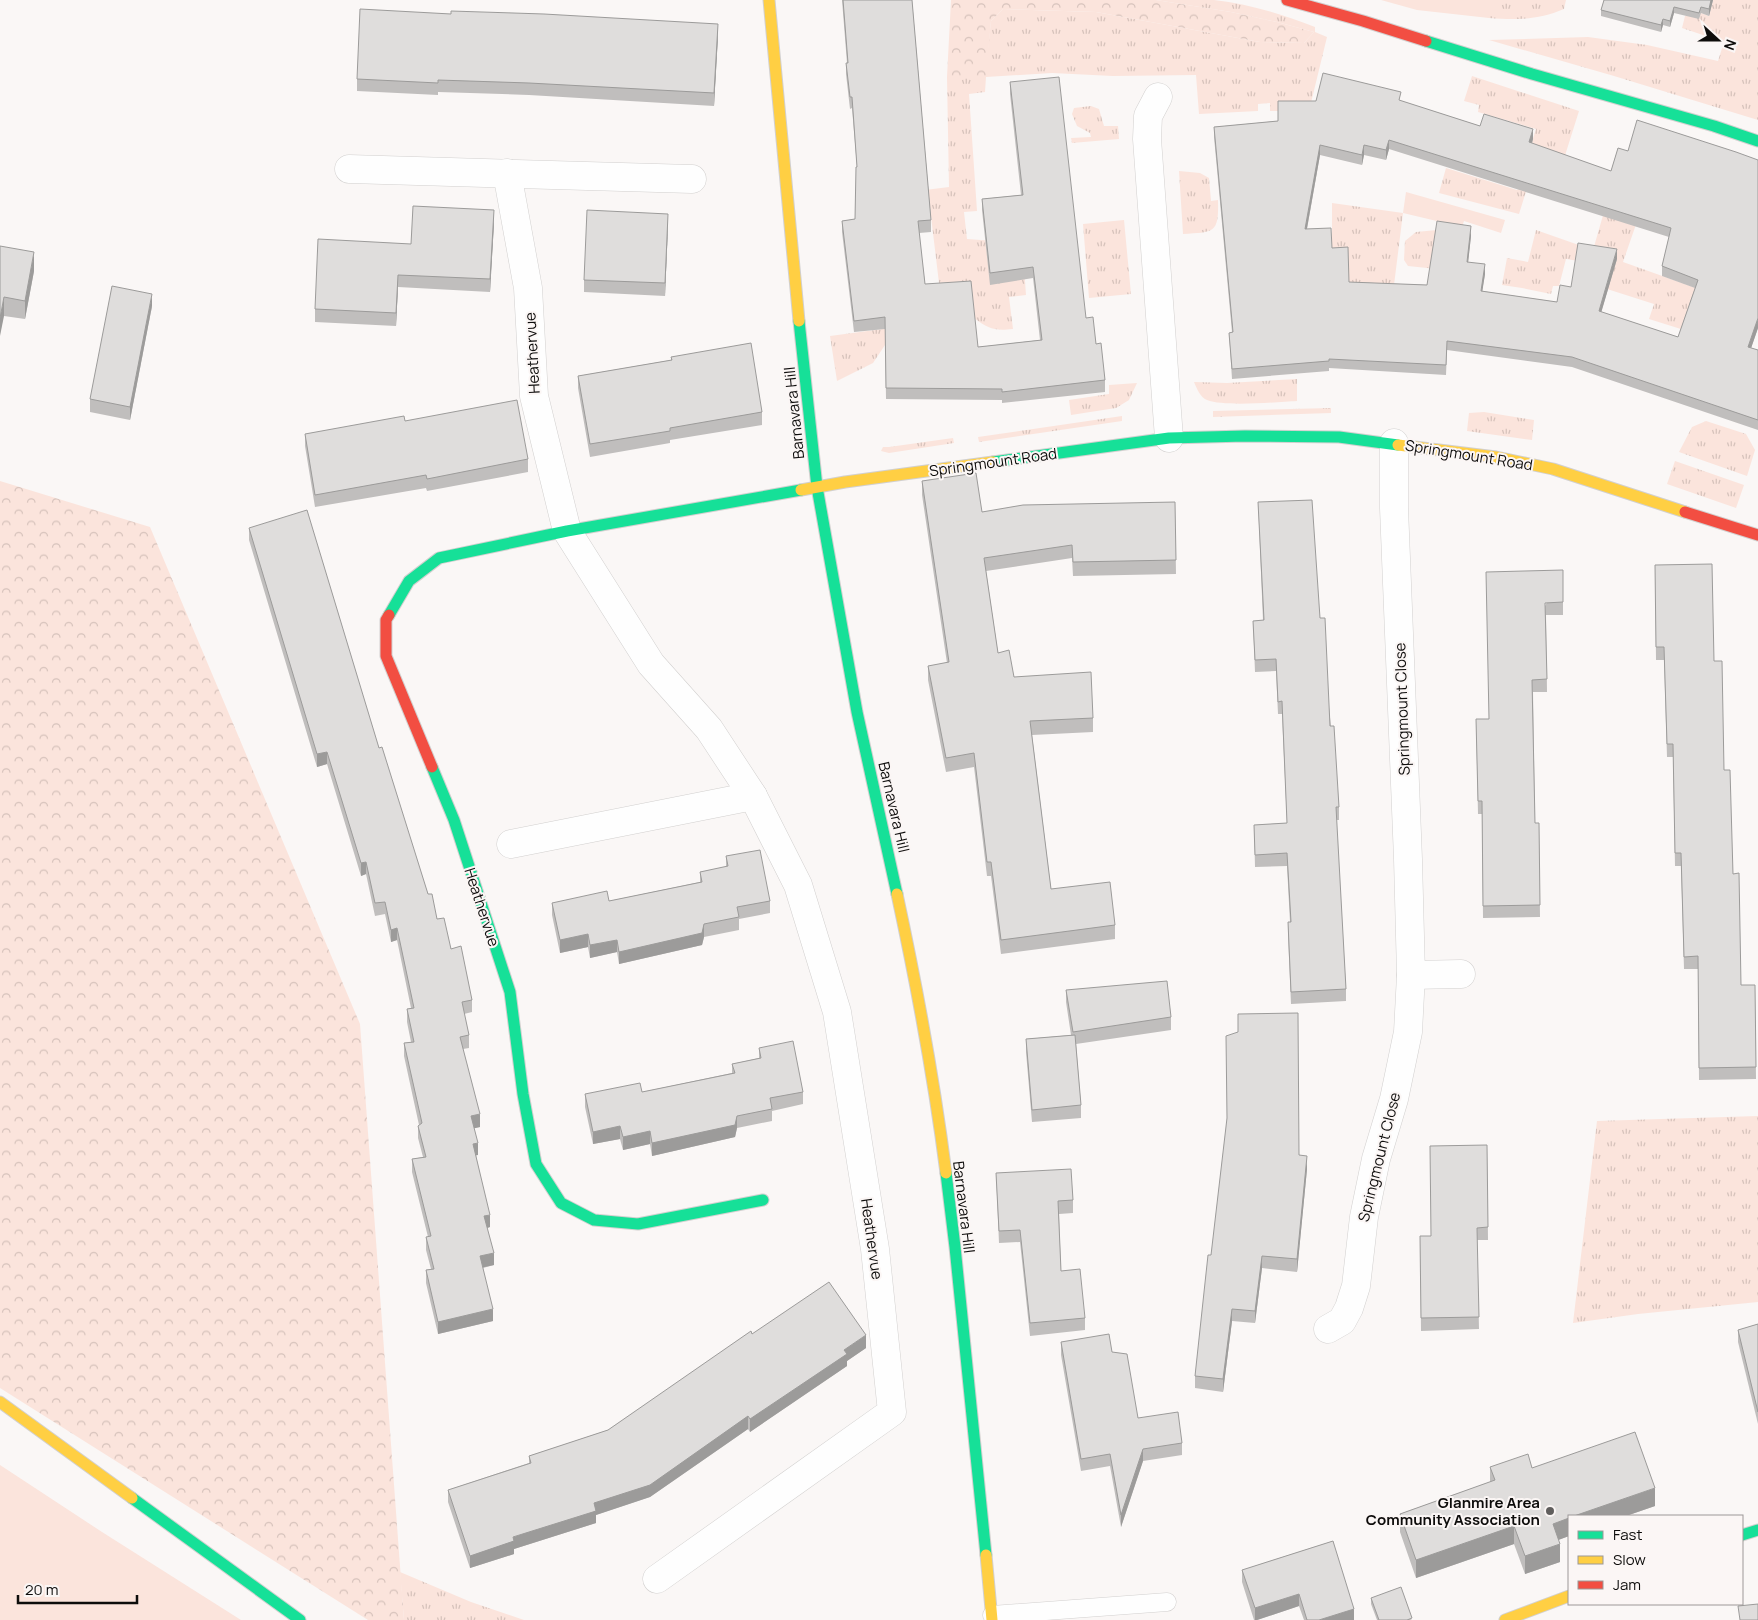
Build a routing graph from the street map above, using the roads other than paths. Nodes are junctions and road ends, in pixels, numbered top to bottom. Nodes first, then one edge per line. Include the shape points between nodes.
1 (769, 0) edge
2 (1287, 0) edge
3 (1158, 97) dead end
4 (1758, 141) edge
5 (349, 169) dead end
6 (508, 174) junction
7 (692, 178) dead end
8 (1169, 438) junction
9 (1394, 443) junction
10 (817, 487) junction
11 (567, 531) junction
12 (1758, 535) edge
13 (753, 796) junction
14 (511, 844) dead end
15 (1461, 974) dead end
16 (1411, 975) junction
17 (763, 1200) dead end
18 (1328, 1329) dead end
19 (0, 1402) edge
20 (1758, 1530) edge
21 (1743, 1535) edge
22 (658, 1578) dead end
23 (1568, 1596) edge
24 (1167, 1602) dead end
25 (992, 1617) edge
26 (300, 1620) edge
27 (1505, 1620) edge

1 - 10 street, Barnavara Hill
2 - 4 street
3 - 8 street via 1148,116 1147,139
5 - 6 street
6 - 7 street
6 - 11 street, Heathervue via 528,288 534,396
8 - 9 street, Springmount Road via 1339,437
8 - 10 street, Springmount Road
9 - 12 street, Springmount Road via 1496,457 1552,469
9 - 16 street, Springmount Close
10 - 11 street, Heathervue
10 - 25 street, Barnavara Hill via 857,712 917,986 936,1098
11 - 13 street, Heathervue via 651,664 709,729
11 - 17 street, Heathervue via 438,558 409,581 386,620 386,656 454,820 510,992 522,1094 536,1164 561,1204 594,1220 638,1224
13 - 14 street
13 - 22 street, Heathervue via 798,885 838,1012 875,1249 892,1412
15 - 16 street
16 - 18 street, Springmount Close via 1408,1032 1364,1217 1356,1286 1342,1321
19 - 26 street
20 - 21 street
23 - 27 street
24 - 25 lane

